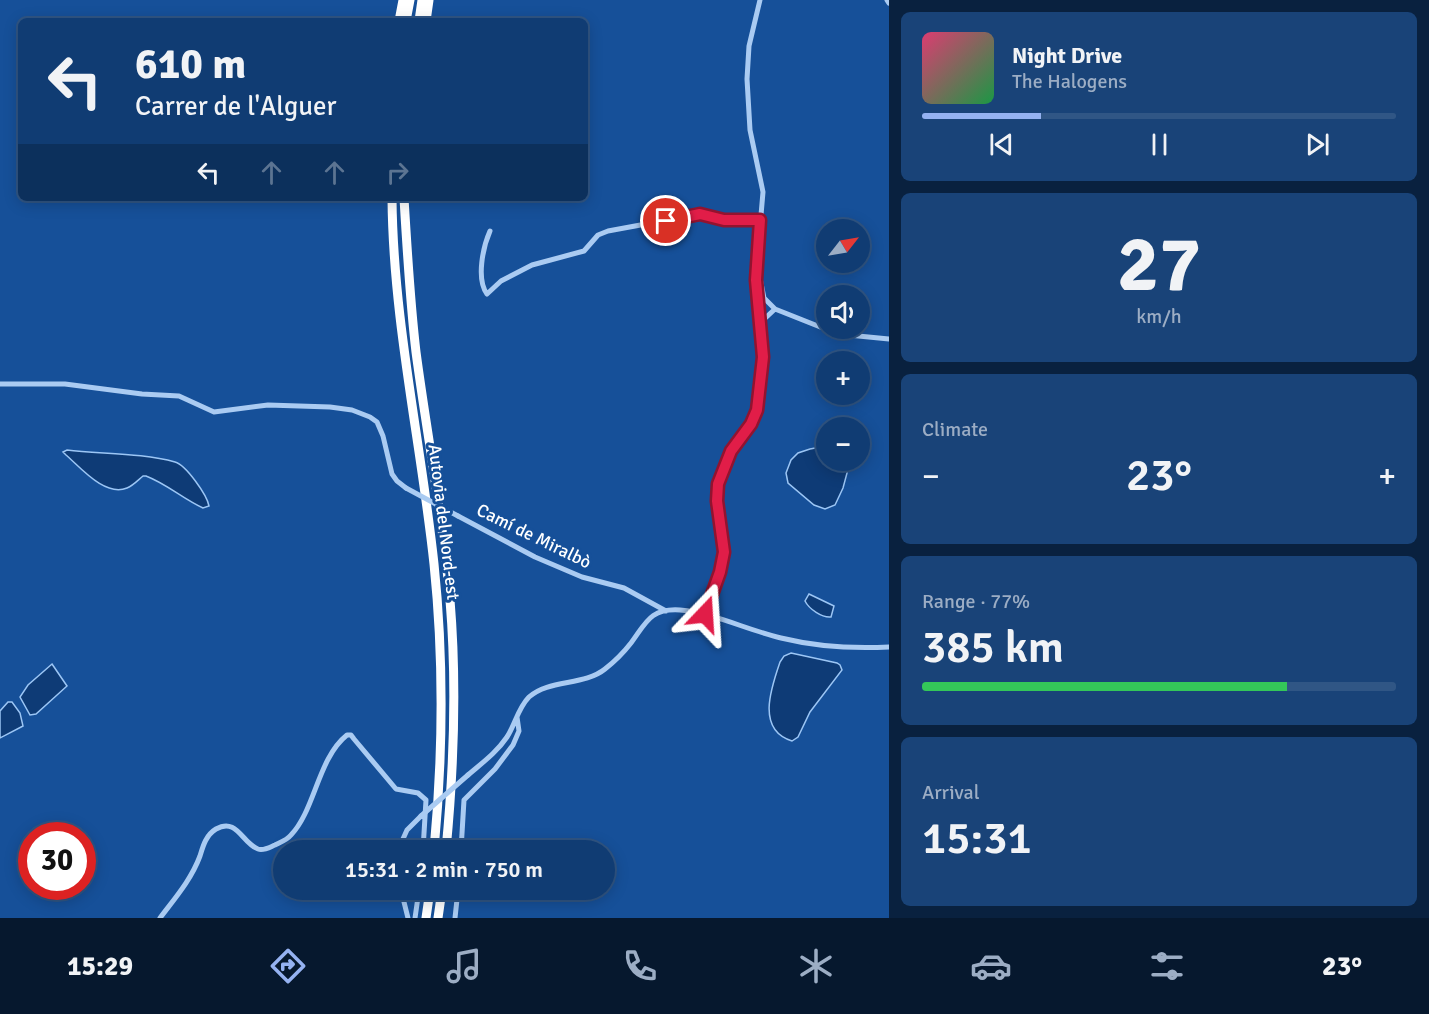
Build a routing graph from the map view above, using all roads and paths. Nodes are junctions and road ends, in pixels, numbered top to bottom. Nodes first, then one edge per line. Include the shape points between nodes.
1 (398, 0) edge
2 (403, 0) edge
3 (410, 0) edge
4 (422, 0) edge
5 (429, 0) edge
6 (760, 0) edge
7 (402, 18) edge
8 (402, 18) edge
9 (403, 18) edge
10 (419, 18) edge
11 (426, 18) edge
12 (387, 201) edge
13 (392, 201) edge
14 (406, 201) edge
15 (760, 220) junction
16 (490, 231) dead end
17 (756, 265) junction
18 (775, 309) junction
19 (760, 323) junction
20 (889, 339) edge
21 (0, 384) edge
22 (410, 391) junction
23 (666, 611) junction
24 (705, 614) junction
25 (889, 646) edge
26 (517, 717) junction
27 (285, 840) edge
28 (402, 840) edge
29 (424, 840) edge
30 (435, 840) edge
31 (447, 840) edge
32 (462, 840) edge
33 (273, 845) edge
34 (404, 900) edge
35 (418, 900) edge
36 (429, 900) edge
37 (441, 900) edge
38 (457, 900) edge
39 (160, 918) edge
40 (408, 918) edge
41 (415, 918) edge
42 (426, 918) edge
43 (438, 918) edge
44 (455, 918) edge

1 - 7 highway
2 - 8 highway
3 - 9 highway
4 - 10 highway
5 - 11 highway
6 - 15 street via 749,46 747,79 750,130 763,192
12 - 22 highway via 397,324
13 - 22 highway, Autovia del Nord-est via 395,274
14 - 31 highway, Autovia del Nord-est via 416,351 450,602 454,728
15 - 16 street via 721,220 700,214 604,232 586,251 532,265 504,279 487,294 481,258
15 - 17 street
17 - 18 street via 764,298
17 - 19 street
18 - 19 street
18 - 20 street via 838,334
19 - 24 street via 763,357 757,410 731,451 718,484 724,552
21 - 23 street, Camí de Miralbò, bridge via 65,384 178,396 214,412 268,405 352,410 377,422 392,474 406,488 535,557 582,577 628,590
22 - 30 highway, Autovia del Nord-est via 430,531 441,648 441,742
23 - 24 street, Camí de Miralbò
23 - 26 street via 648,619 628,647 604,670 534,694
24 - 25 street, Camí de Miralbò via 821,646
26 - 28 street, bridge via 503,743 421,816
26 - 32 street via 519,731 513,746 464,800
27 - 29 street via 299,824 334,751 345,736 351,735 396,789 418,793 426,800
33 - 39 street via 259,849 234,827 217,828 205,842 190,877
34 - 40 street
35 - 41 street
36 - 42 highway
37 - 43 highway
38 - 44 street

